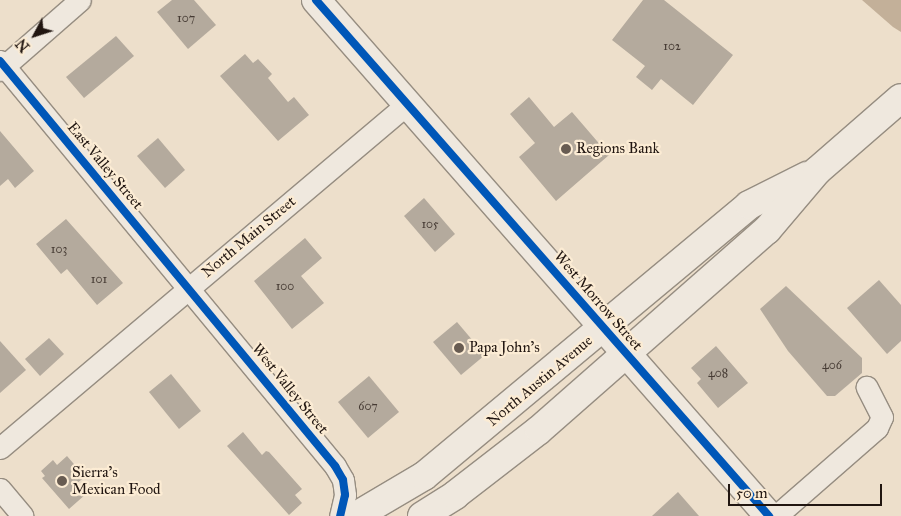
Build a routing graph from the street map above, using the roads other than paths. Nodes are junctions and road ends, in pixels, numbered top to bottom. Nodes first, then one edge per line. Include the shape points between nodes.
1 (80, 0) edge
2 (316, 0) edge
3 (2, 66) edge
4 (901, 98) edge
5 (407, 104) junction
6 (817, 171) junction
7 (189, 288) junction
8 (603, 328) junction
9 (626, 354) junction
10 (867, 387) dead end
11 (0, 448) edge
12 (0, 489) edge
13 (23, 516) edge
14 (340, 516) edge
15 (356, 516) edge
16 (422, 516) edge
17 (769, 516) edge
18 (776, 516) edge

1 - 3 street
2 - 5 main road, West Morrow Street
3 - 7 street, East Valley Street
4 - 6 main road, North Austin Avenue
5 - 7 street, North Main Street
5 - 8 main road, West Morrow Street
6 - 8 main road, North Austin Avenue via 749,205
6 - 9 main road, North Austin Avenue via 767,230
7 - 11 street, North Main Street
7 - 14 street, West Valley Street via 335,466 343,480 345,495
8 - 9 main road, West Morrow Street
8 - 15 main road, North Austin Avenue via 424,476
9 - 16 main road, North Austin Avenue via 539,430 455,496
9 - 17 main road, West Morrow Street
10 - 18 street via 882,418 877,428
12 - 13 street

